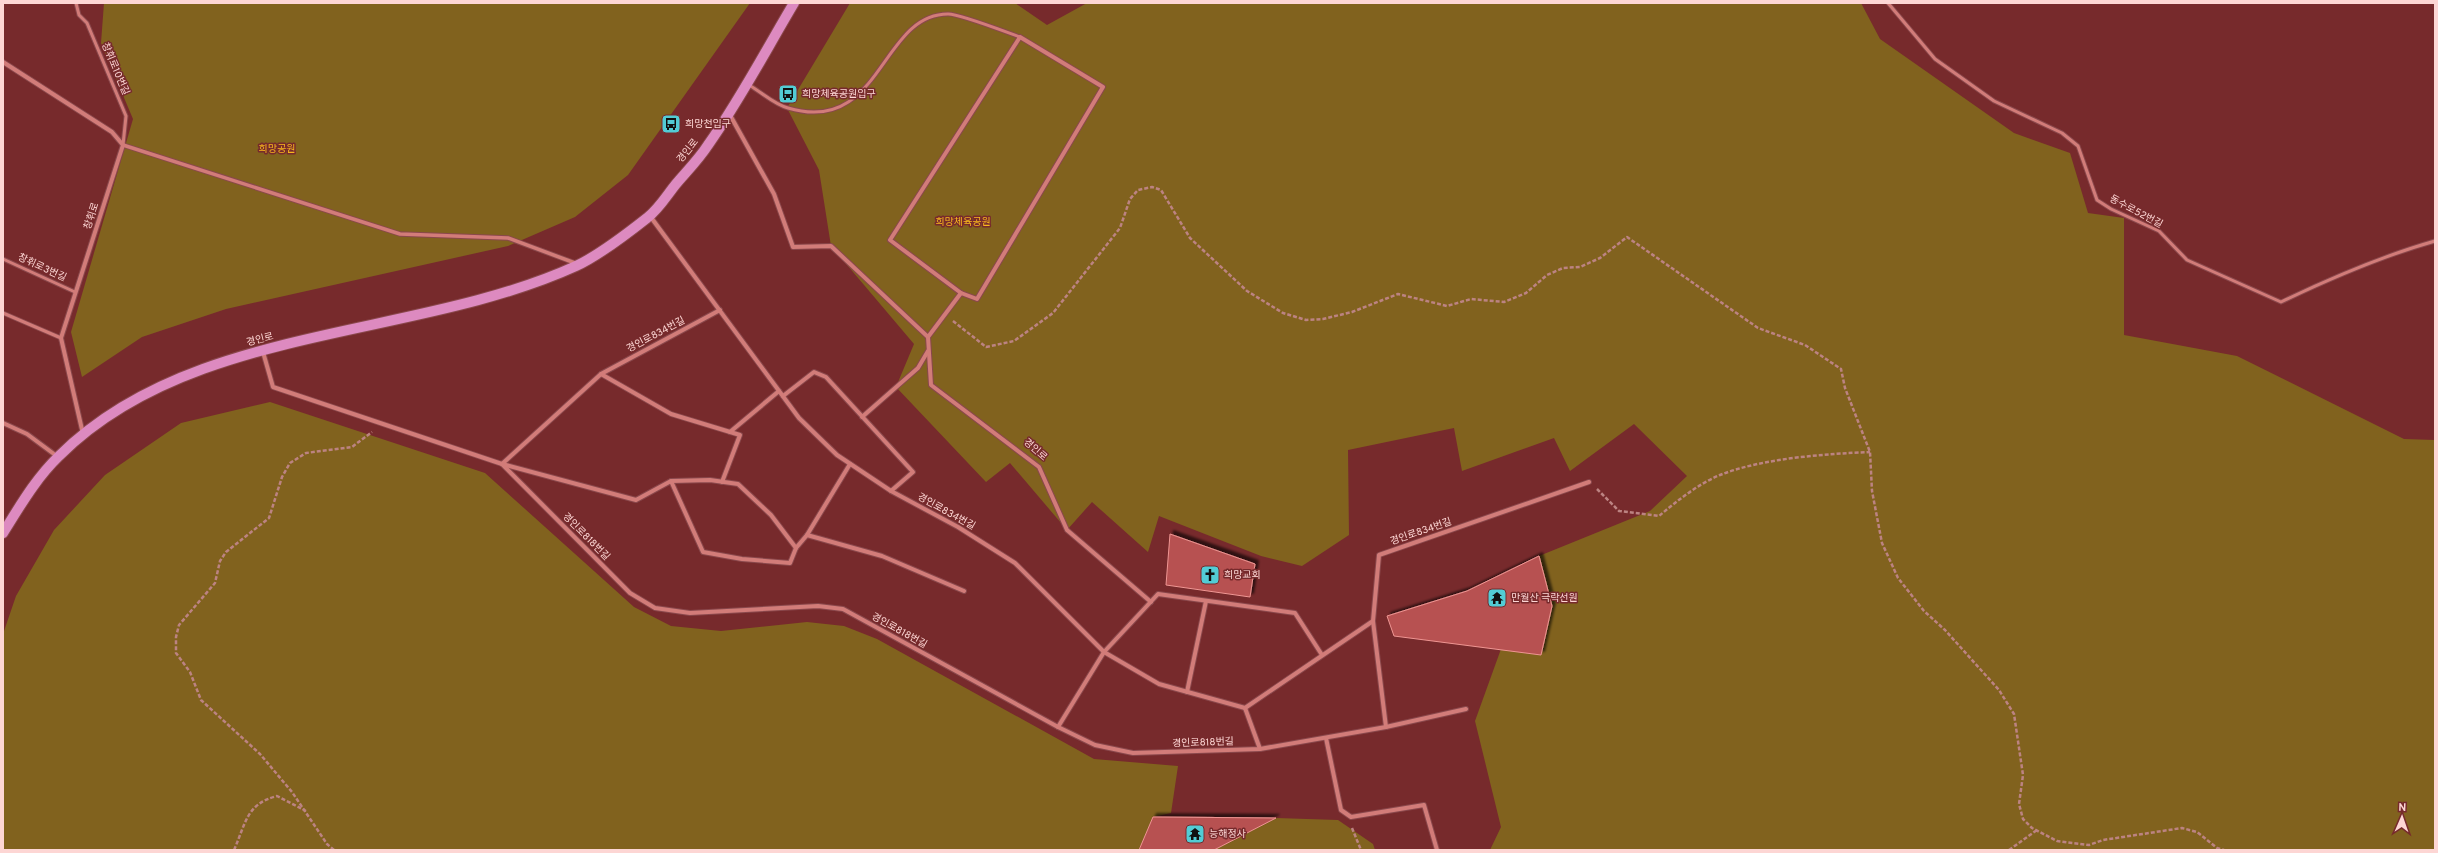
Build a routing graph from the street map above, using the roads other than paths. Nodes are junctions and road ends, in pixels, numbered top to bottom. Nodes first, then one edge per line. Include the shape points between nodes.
1 (76, 3) edge
2 (794, 3) edge
3 (1888, 3) edge
4 (1020, 37) junction
5 (3, 62) edge
6 (746, 83) junction
7 (729, 112) junction
8 (123, 145) junction
9 (650, 216) junction
10 (2435, 241) edge
11 (3, 259) edge
12 (579, 265) junction
13 (75, 292) junction
14 (961, 293) junction
15 (720, 310) junction
16 (3, 313) edge
17 (928, 337) junction
18 (61, 338) junction
19 (929, 350) junction
20 (263, 351) junction
21 (601, 374) junction
22 (779, 391) junction
23 (783, 396) junction
24 (862, 417) junction
25 (3, 423) edge
26 (730, 432) junction
27 (83, 434) junction
28 (58, 457) junction
29 (502, 464) junction
30 (850, 464) junction
31 (672, 481) junction
32 (722, 482) junction
33 (1589, 482) road end
34 (891, 491) junction
35 (3, 533) edge
36 (807, 534) junction
37 (796, 548) junction
38 (964, 591) dead end
39 (1206, 600) junction
40 (1150, 602) junction
41 (1373, 621) junction
42 (1104, 652) junction
43 (1322, 656) junction
44 (1187, 692) junction
45 (1245, 708) junction
46 (1466, 709) dead end
47 (1058, 727) junction
48 (1386, 727) junction
49 (1326, 738) junction
50 (1260, 749) junction
51 (1437, 850) edge

1 - 8 lane, 창휘로10번길 via 79,15 87,23 126,116
2 - 6 main road, 경인로
3 - 10 lane, 동수로52번길 via 1935,59 1994,101 2062,133 2078,146 2097,200 2159,231 2187,260 2281,302 2331,278 2402,250
4 - 6 lane via 948,14 918,22 890,54 873,80 847,104 815,113 787,108
4 - 14 street via 890,240
4 - 14 street via 1103,87 977,299
5 - 8 street via 112,132
6 - 7 main road, 경인로
7 - 9 main road, 경인로 via 708,145
7 - 17 street via 774,194 793,247 831,246
8 - 12 street via 400,234 508,238
8 - 13 street, 창휘로
9 - 12 main road, 경인로
9 - 15 street, 경인로834번길
11 - 13 lane, 창휘로3번길
12 - 20 main road, 경인로 via 514,291
13 - 18 street, 창휘로
14 - 17 street
15 - 21 street, 경인로834번길
15 - 22 street, 경인로834번길
16 - 18 lane
17 - 19 street, 경인로
18 - 27 street, 창휘로
19 - 24 street via 918,368
19 - 40 street, 경인로 via 931,385 1039,466 1067,530
20 - 27 main road, 경인로 via 190,373 151,390
20 - 29 street, 경인로818번길 via 273,387
21 - 26 street via 671,414
21 - 29 street
22 - 23 street, 경인로834번길
22 - 26 street
23 - 24 street via 814,372 826,377
23 - 30 street, 경인로834번길 via 799,418 837,456
24 - 34 street via 913,472
25 - 28 street via 27,434
26 - 32 street via 740,435
27 - 28 main road, 경인로
28 - 35 main road, 경인로 via 27,494
29 - 31 street, 경인로818번길 via 636,500
29 - 47 street, 경인로818번길 via 630,593 654,608 690,613 818,606 843,609
30 - 34 street, 경인로834번길
30 - 36 street
31 - 32 street, 경인로818번길
31 - 37 street via 703,552 742,559 790,563
32 - 37 street, 경인로818번길 via 738,484 771,515
33 - 41 street, 경인로834번길 via 1379,556
34 - 42 street, 경인로834번길 via 958,527 1015,563
36 - 37 street
36 - 38 street via 882,556
39 - 40 street via 1158,594
39 - 43 street via 1295,613
39 - 44 street
40 - 42 street
41 - 43 street
41 - 48 street
42 - 44 street, 경인로834번길 via 1159,684
42 - 47 street
43 - 45 street
44 - 45 street, 경인로834번길
45 - 50 street
46 - 48 street, 경인로818번길
47 - 50 street, 경인로818번길 via 1095,745 1134,753
48 - 49 street, 경인로818번길
49 - 50 street, 경인로818번길
49 - 51 street via 1341,810 1351,817 1424,805

